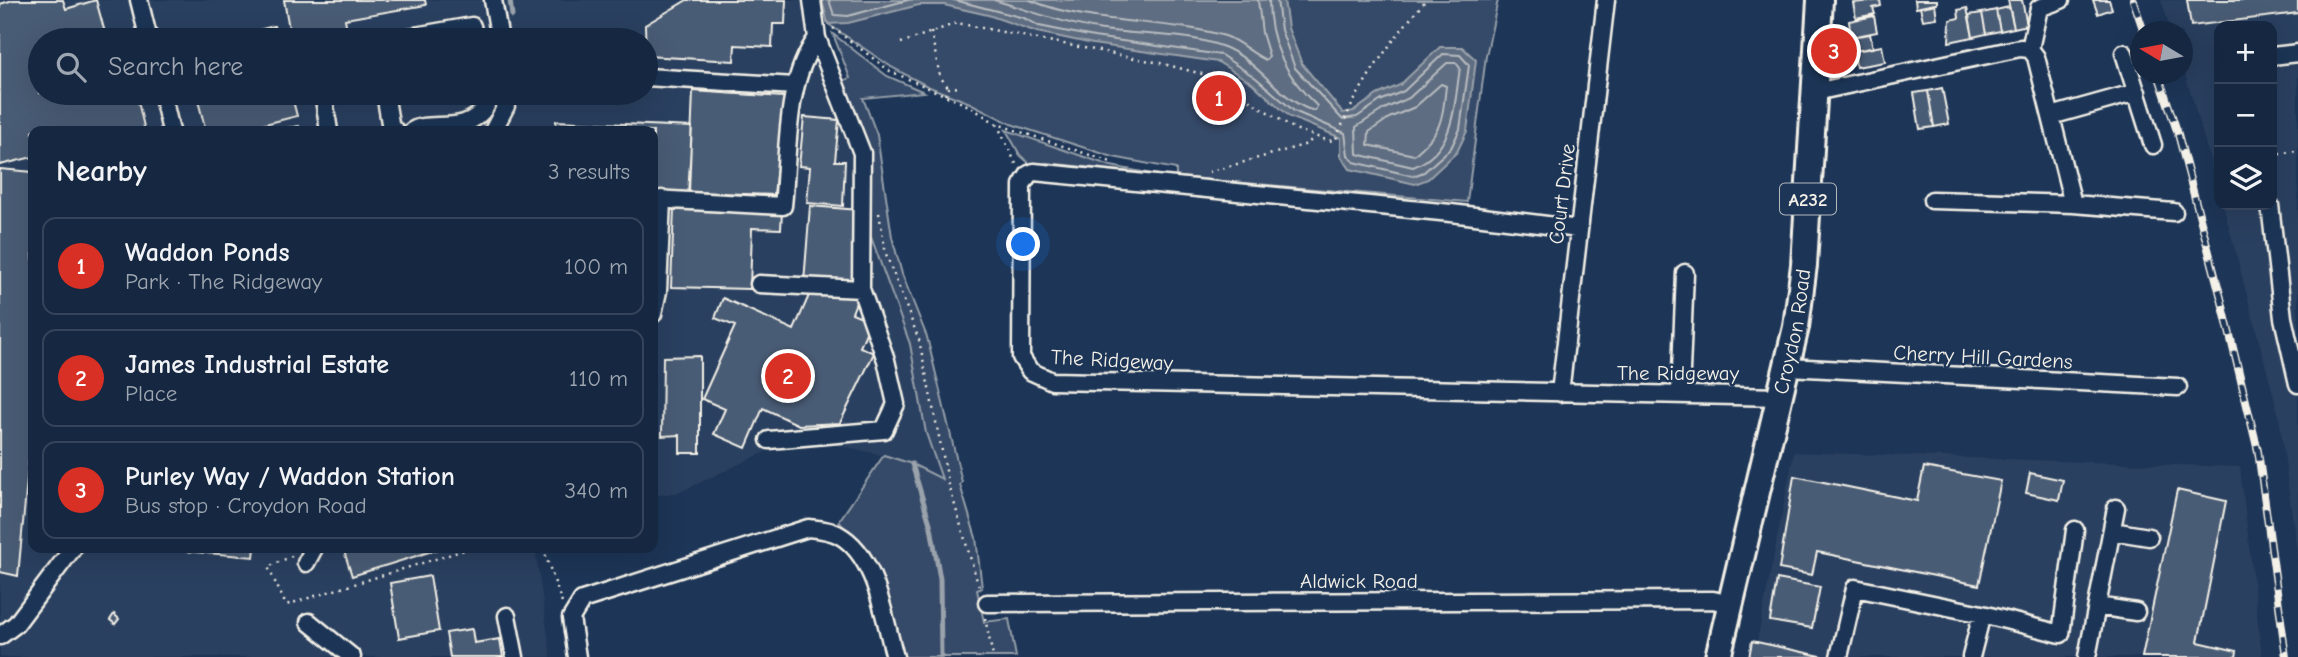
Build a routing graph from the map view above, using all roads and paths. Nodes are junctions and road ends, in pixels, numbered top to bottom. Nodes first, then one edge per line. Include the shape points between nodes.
1 (139, 0) edge
2 (493, 0) edge
3 (1426, 0) edge
4 (1606, 0) edge
5 (1820, 0) edge
6 (2061, 0) edge
7 (813, 7) edge
8 (146, 28) edge
9 (498, 28) edge
10 (931, 32) junction
11 (824, 33) junction
12 (901, 43) dead end
13 (2030, 49) junction
14 (2123, 53) dead end
15 (2298, 53) edge
16 (2277, 55) edge
17 (658, 78) edge
18 (795, 86) junction
19 (961, 87) dead end
20 (949, 88) junction
21 (1815, 92) junction
22 (2137, 92) junction
23 (945, 96) junction
24 (165, 105) edge
25 (325, 105) edge
26 (387, 105) edge
27 (486, 105) edge
28 (506, 105) edge
29 (2051, 116) junction
30 (997, 124) junction
31 (170, 126) edge
32 (328, 126) edge
33 (390, 126) edge
34 (453, 126) edge
35 (496, 126) edge
36 (1315, 138) junction
37 (2152, 145) dead end
38 (2298, 151) edge
39 (2277, 153) edge
40 (1112, 162) dead end
41 (1207, 172) dead end
42 (1029, 174) junction
43 (658, 199) edge
44 (1932, 201) dead end
45 (2073, 204) junction
46 (878, 205) dead end
47 (2271, 210) edge
48 (2174, 212) dead end
49 (1579, 229) junction
50 (1685, 273) dead end
51 (759, 284) dead end
52 (861, 289) junction
53 (2290, 318) edge
54 (1787, 367) junction
55 (2298, 384) edge
56 (2178, 387) dead end
57 (1560, 393) junction
58 (1680, 395) junction
59 (1781, 397) junction
60 (769, 440) dead end
61 (2116, 508) dead end
62 (2075, 530) dead end
63 (2112, 531) junction
64 (2149, 537) dead end
65 (69, 553) edge
66 (455, 553) edge
67 (544, 553) edge
68 (306, 554) edge
69 (984, 604) junction
70 (1730, 604) junction
71 (2097, 606) junction
72 (574, 609) junction
73 (2136, 612) dead end
74 (1982, 614) junction
75 (507, 616) dead end
76 (309, 622) dead end
77 (0, 636) edge
78 (352, 657) edge
79 (515, 657) edge
80 (577, 657) edge
81 (895, 657) edge
82 (993, 657) edge
83 (1718, 657) edge
84 (1839, 657) edge
85 (1972, 657) edge
86 (2087, 657) edge

1 - 8 street
2 - 9 street
3 - 36 path via 1392,39 1348,109 1336,139
4 - 49 street, Court Drive
5 - 21 highway, Croydon Road / A232
6 - 13 street via 2039,8
7 - 11 street
10 - 12 path
10 - 20 path via 940,76
10 - 36 path via 957,23 1210,76
11 - 18 street via 806,54
11 - 23 path
11 - 52 street via 862,153
13 - 21 street
13 - 29 street
14 - 22 street
15 - 16 street
17 - 18 street
18 - 43 street via 783,206
19 - 20 path
20 - 23 path
21 - 54 highway, Croydon Road / A232 via 1804,265
22 - 29 street
22 - 37 street
23 - 30 path
24 - 31 street
25 - 32 street
26 - 33 street
27 - 34 street via 480,117
28 - 35 street
29 - 45 street
30 - 40 path
30 - 42 path via 1014,163
36 - 41 path
38 - 39 path
42 - 49 street via 1045,172
42 - 57 street, The Ridgeway via 1022,185 1021,357 1038,377 1052,381
44 - 45 street
45 - 48 street
46 - 69 path via 886,254 919,340 949,485
47 - 53 street
49 - 57 street, Court Drive
50 - 58 street
51 - 52 street
52 - 60 street via 896,404 884,430
53 - 55 street
54 - 56 street, Cherry Hill Gardens
54 - 59 highway, Croydon Road / A232
57 - 58 street, The Ridgeway
58 - 59 street, The Ridgeway
59 - 70 highway, Croydon Road / A232
61 - 63 street
62 - 74 street via 2061,634
63 - 64 street
63 - 71 street
65 - 77 street via 16,624
66 - 68 path via 286,606 268,567
67 - 72 path via 559,601
69 - 70 street, Aldwick Road via 1713,600
69 - 82 path
70 - 83 highway, Croydon Road / A232
71 - 73 street
71 - 86 street
72 - 80 street via 571,627
72 - 81 street via 582,600 795,531 815,529 838,534 854,546 864,562
74 - 84 street via 1855,588
74 - 85 street
75 - 79 street
76 - 78 street

